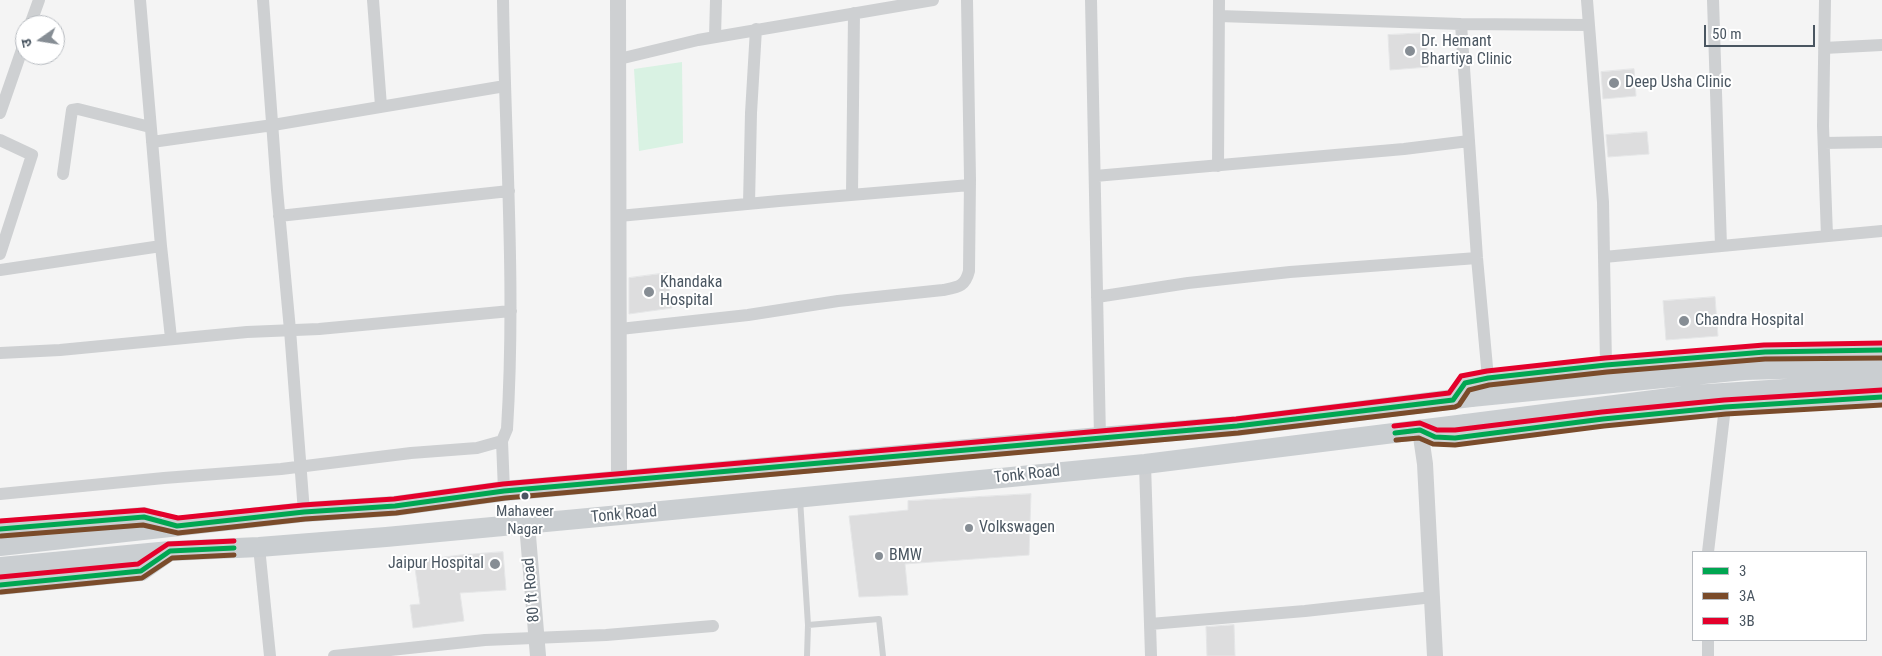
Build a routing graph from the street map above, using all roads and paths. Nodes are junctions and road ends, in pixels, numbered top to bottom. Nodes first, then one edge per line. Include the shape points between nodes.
1 (39, 0) edge
2 (140, 0) edge
3 (263, 0) edge
4 (373, 0) edge
5 (503, 0) edge
6 (618, 0) edge
7 (716, 0) edge
8 (933, 0) edge
9 (967, 0) edge
10 (1091, 0) edge
11 (1219, 0) edge
12 (1587, 0) edge
13 (1713, 0) edge
14 (1825, 0) edge
15 (854, 13) junction
16 (34, 15) edge
17 (1219, 16) junction
18 (1461, 24) junction
19 (1588, 25) junction
20 (756, 29) junction
21 (715, 37) junction
22 (1882, 46) edge
23 (1824, 48) junction
24 (619, 60) junction
25 (17, 65) edge
26 (506, 86) junction
27 (382, 106) junction
28 (0, 113) edge
29 (273, 125) junction
30 (150, 127) junction
31 (0, 140) edge
32 (1469, 141) junction
33 (152, 142) junction
34 (1882, 142) edge
35 (1824, 144) junction
36 (1218, 166) junction
37 (63, 174) dead end
38 (1095, 176) junction
39 (970, 185) junction
40 (509, 191) junction
41 (852, 194) junction
42 (749, 204) junction
43 (279, 216) junction
44 (619, 216) junction
45 (1882, 231) edge
46 (1827, 236) junction
47 (161, 246) junction
48 (1721, 246) junction
49 (0, 254) edge
50 (1604, 256) junction
51 (1476, 258) junction
52 (0, 270) edge
53 (1097, 297) junction
54 (511, 311) junction
55 (620, 329) junction
56 (290, 330) junction
57 (171, 338) junction
58 (1882, 350) edge
59 (1841, 351) junction
60 (0, 353) edge
61 (1606, 365) junction
62 (1882, 366) edge
63 (1488, 378) junction
64 (1882, 386) edge
65 (1882, 397) edge
66 (1462, 399) junction
67 (1841, 399) junction
68 (1724, 408) junction
69 (1420, 430) junction
70 (1100, 437) junction
71 (502, 441) junction
72 (1145, 464) junction
73 (301, 467) junction
74 (619, 480) junction
75 (504, 491) junction
76 (0, 494) edge
77 (800, 498) junction
78 (304, 512) junction
79 (527, 524) junction
80 (177, 526) junction
81 (0, 529) edge
82 (0, 546) edge
83 (260, 547) junction
84 (170, 550) junction
85 (1708, 551) edge
86 (0, 567) edge
87 (0, 585) edge
88 (1434, 597) junction
89 (1150, 624) junction
90 (808, 625) junction
91 (712, 626) dead end
92 (536, 637) junction
93 (1708, 641) edge
94 (270, 656) edge
95 (334, 656) edge
96 (538, 656) edge
97 (807, 656) edge
98 (884, 656) edge
99 (1151, 656) edge
100 (1436, 656) edge
101 (1708, 656) edge

1 - 16 street
2 - 30 street
3 - 29 street
4 - 27 street
5 - 26 street
6 - 24 street
7 - 21 street
8 - 15 street
9 - 39 street
10 - 38 street
11 - 17 street
12 - 19 street
13 - 48 street
14 - 23 street
15 - 20 street
15 - 41 street
17 - 18 street
17 - 36 street
18 - 19 street
18 - 32 street
19 - 50 street via 1603,202
20 - 21 street
20 - 42 street via 750,113
21 - 24 street
22 - 23 street
23 - 35 street
24 - 44 street
25 - 28 street
26 - 27 street
26 - 40 street
27 - 29 street
29 - 33 street
29 - 43 street
30 - 33 street
30 - 37 street via 72,110
31 - 49 street via 32,154
32 - 36 street
32 - 51 street
33 - 47 street
34 - 35 street
35 - 46 street
36 - 38 street
38 - 53 street
39 - 41 street
39 - 55 street via 969,271 960,286
40 - 43 street
40 - 54 street
41 - 42 street
42 - 44 street
43 - 56 street
44 - 55 street
45 - 46 street
46 - 48 street
47 - 52 street
47 - 57 street
48 - 50 street
50 - 61 street
51 - 53 street via 1290,272
51 - 63 street
53 - 70 street
54 - 56 street
54 - 71 street via 508,429
55 - 74 street
56 - 57 street
56 - 73 street
57 - 60 street
58 - 59 street
59 - 61 street via 1766,352
59 - 67 street
61 - 63 street
62 - 66 main road, Tonk Road, bridge via 1744,370
63 - 66 street via 1465,383
64 - 69 main road, bridge via 1693,395
65 - 67 street, Tonk Road
66 - 70 main road, Tonk Road via 1237,426
67 - 68 street, Tonk Road
68 - 69 street, Tonk Road via 1455,438 1435,437
68 - 85 street
69 - 72 main road, Tonk Road
69 - 88 street
70 - 74 main road, Tonk Road
71 - 73 street via 477,448
71 - 75 street
72 - 77 main road, Tonk Road
72 - 89 street
73 - 76 street
73 - 78 street
74 - 75 main road, Tonk Road
75 - 78 main road, Tonk Road via 395,506
77 - 79 main road, Tonk Road
77 - 90 lane
78 - 80 main road, Tonk Road
79 - 83 main road, Tonk Road
79 - 92 street, 80 ft Road
80 - 81 main road via 144,517
80 - 82 main road, Tonk Road
83 - 84 main road, Tonk Road
83 - 94 street
84 - 86 main road, Tonk Road
84 - 87 main road via 141,572
88 - 89 street
88 - 100 street
89 - 99 street
90 - 97 lane
90 - 98 lane via 879,619
91 - 92 street
92 - 95 street
92 - 96 street, 80 ft Road
93 - 101 street

